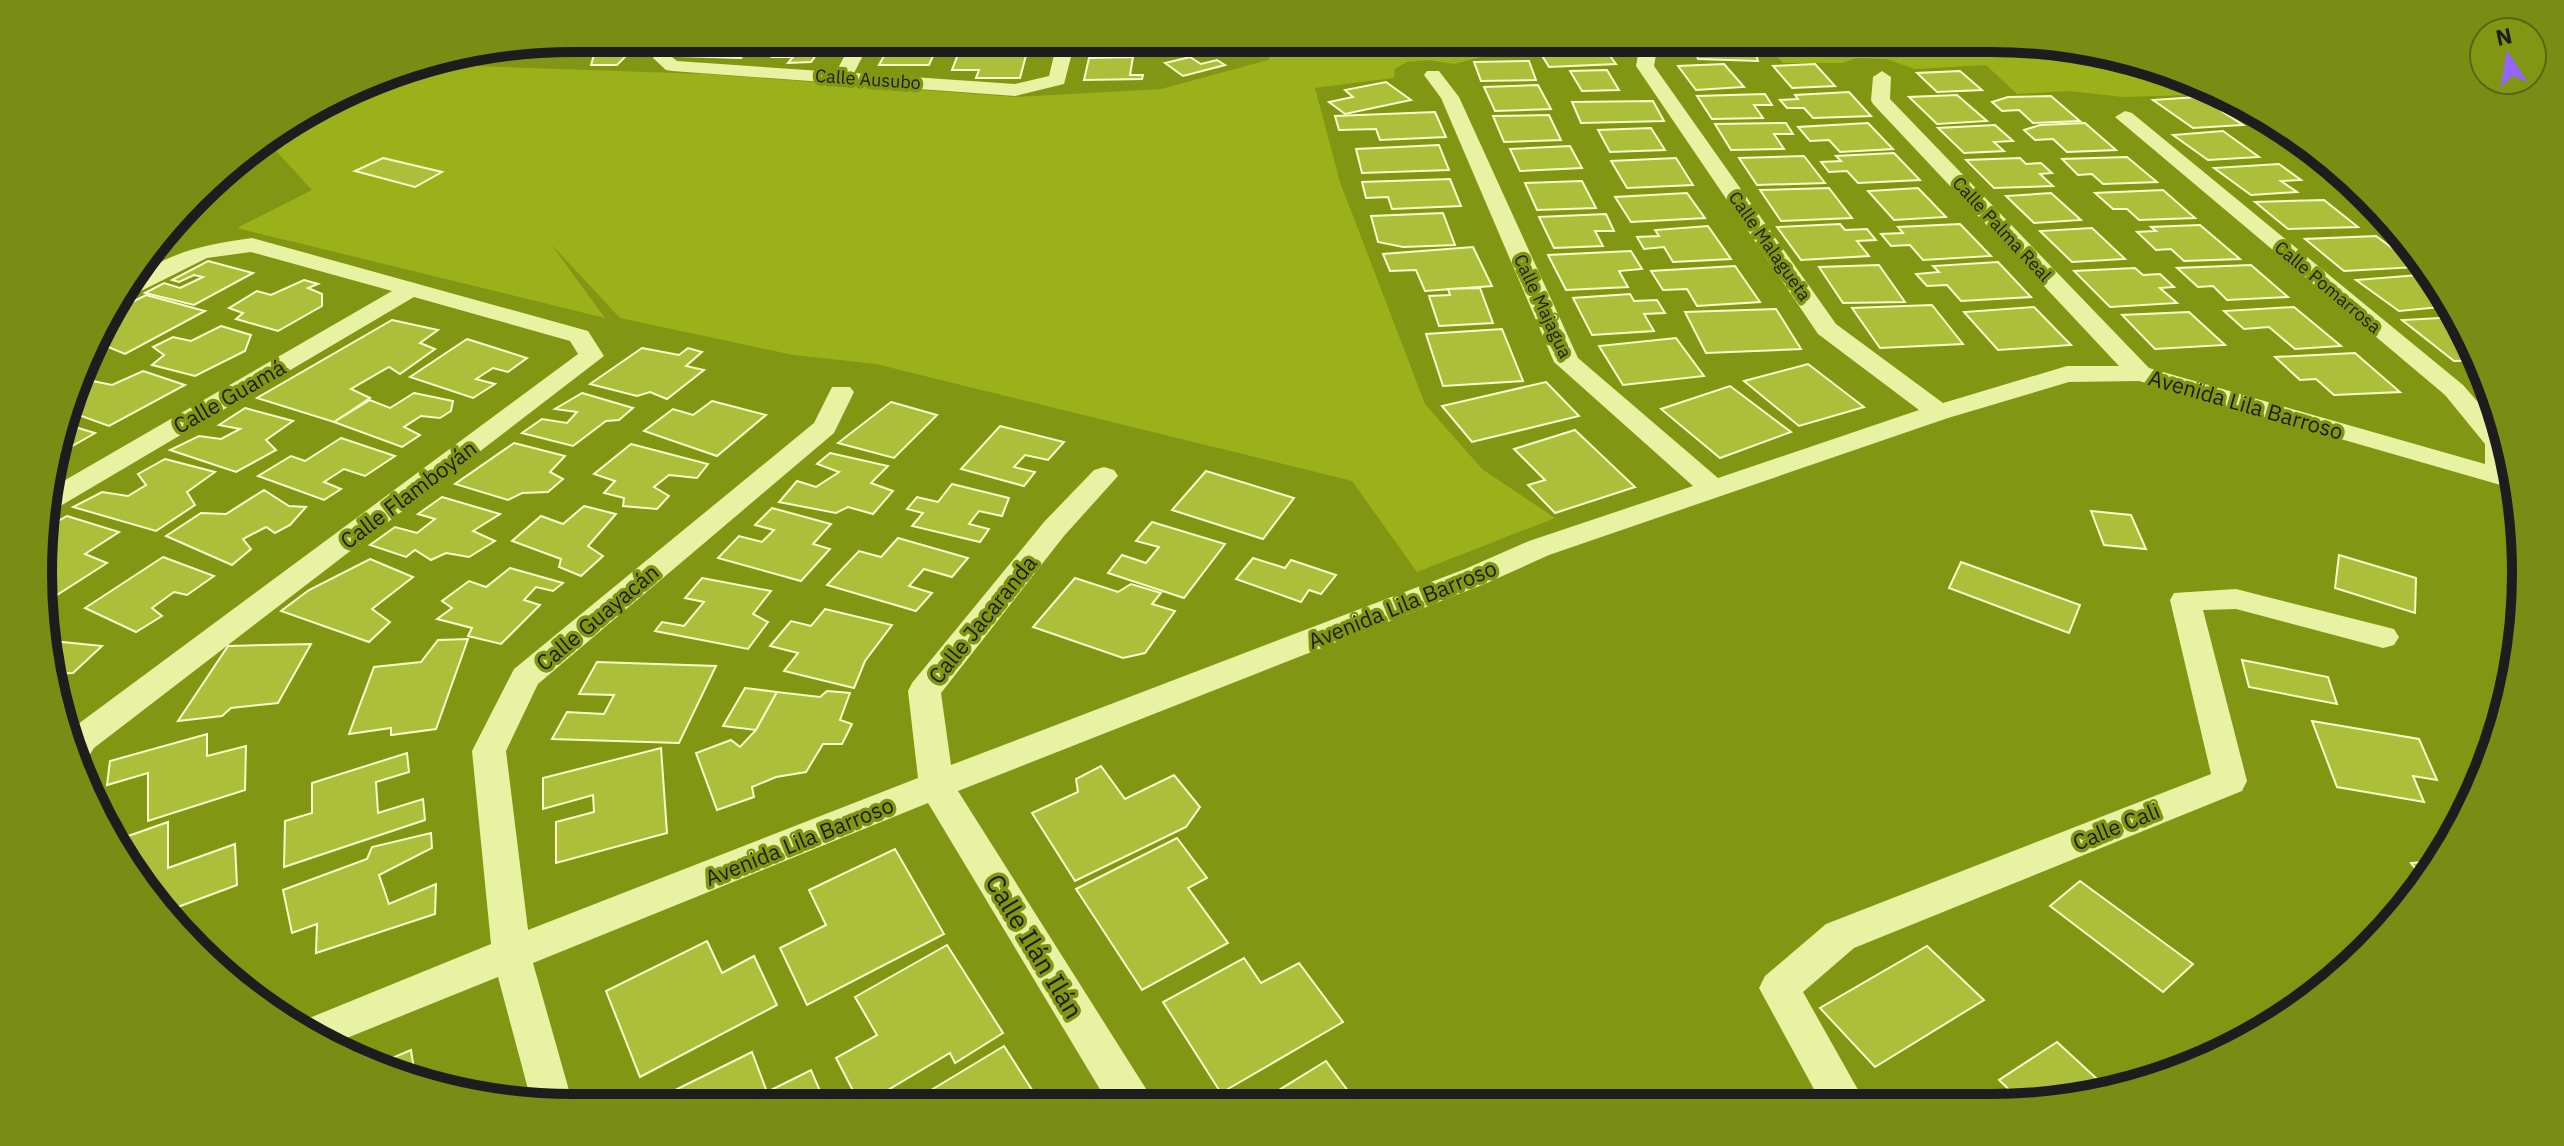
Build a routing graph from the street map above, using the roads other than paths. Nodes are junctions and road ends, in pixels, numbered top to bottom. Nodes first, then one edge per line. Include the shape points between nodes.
1 (666, 52) edge
2 (856, 52) edge
3 (1064, 52) edge
4 (1648, 52) edge
5 (1433, 75) dead end
6 (843, 77) junction
7 (1882, 77) dead end
8 (2125, 117) dead end
9 (142, 282) edge
10 (412, 289) junction
11 (2140, 373) junction
12 (841, 392) dead end
13 (1939, 412) junction
14 (2494, 437) edge
15 (1104, 476) dead end
16 (2503, 478) edge
17 (1715, 490) junction
18 (58, 496) edge
19 (2383, 637) dead end
20 (80, 741) edge
21 (936, 785) junction
22 (512, 957) junction
23 (322, 1029) edge
24 (550, 1093) edge
25 (1126, 1094) edge
26 (1839, 1094) edge

1 - 6 street, Calle Ausubo via 662,58 672,66
2 - 6 street
3 - 6 street, Calle Ausubo via 1057,80 1015,90
4 - 13 street, Calle Malagueta via 1645,66 1827,329
5 - 17 street, Calle Majagua via 1450,97 1567,362
7 - 11 street, Calle Palma Real via 1880,100
8 - 14 street, Calle Pomarrosa via 2454,390
9 - 10 street via 201,252 252,245
10 - 18 street, Calle Guamá
10 - 20 street, Calle Flamboyán via 579,336 592,356
11 - 13 street, Avenida Lila Barroso via 2067,374
11 - 16 street, Avenida Lila Barroso
12 - 22 street, Calle Guayacán via 825,427 525,677 489,751
13 - 17 street, Avenida Lila Barroso
15 - 21 street, Calle Jacaranda via 1054,529 924,691
17 - 21 street, Avenida Lila Barroso via 1539,548
19 - 26 street, Calle Cali via 2236,599 2185,600 2230,781 1840,936 1779,988
21 - 22 street, Avenida Lila Barroso
21 - 25 street, Calle Ilán Ilán
22 - 23 street, Avenida Lila Barroso
22 - 24 street

